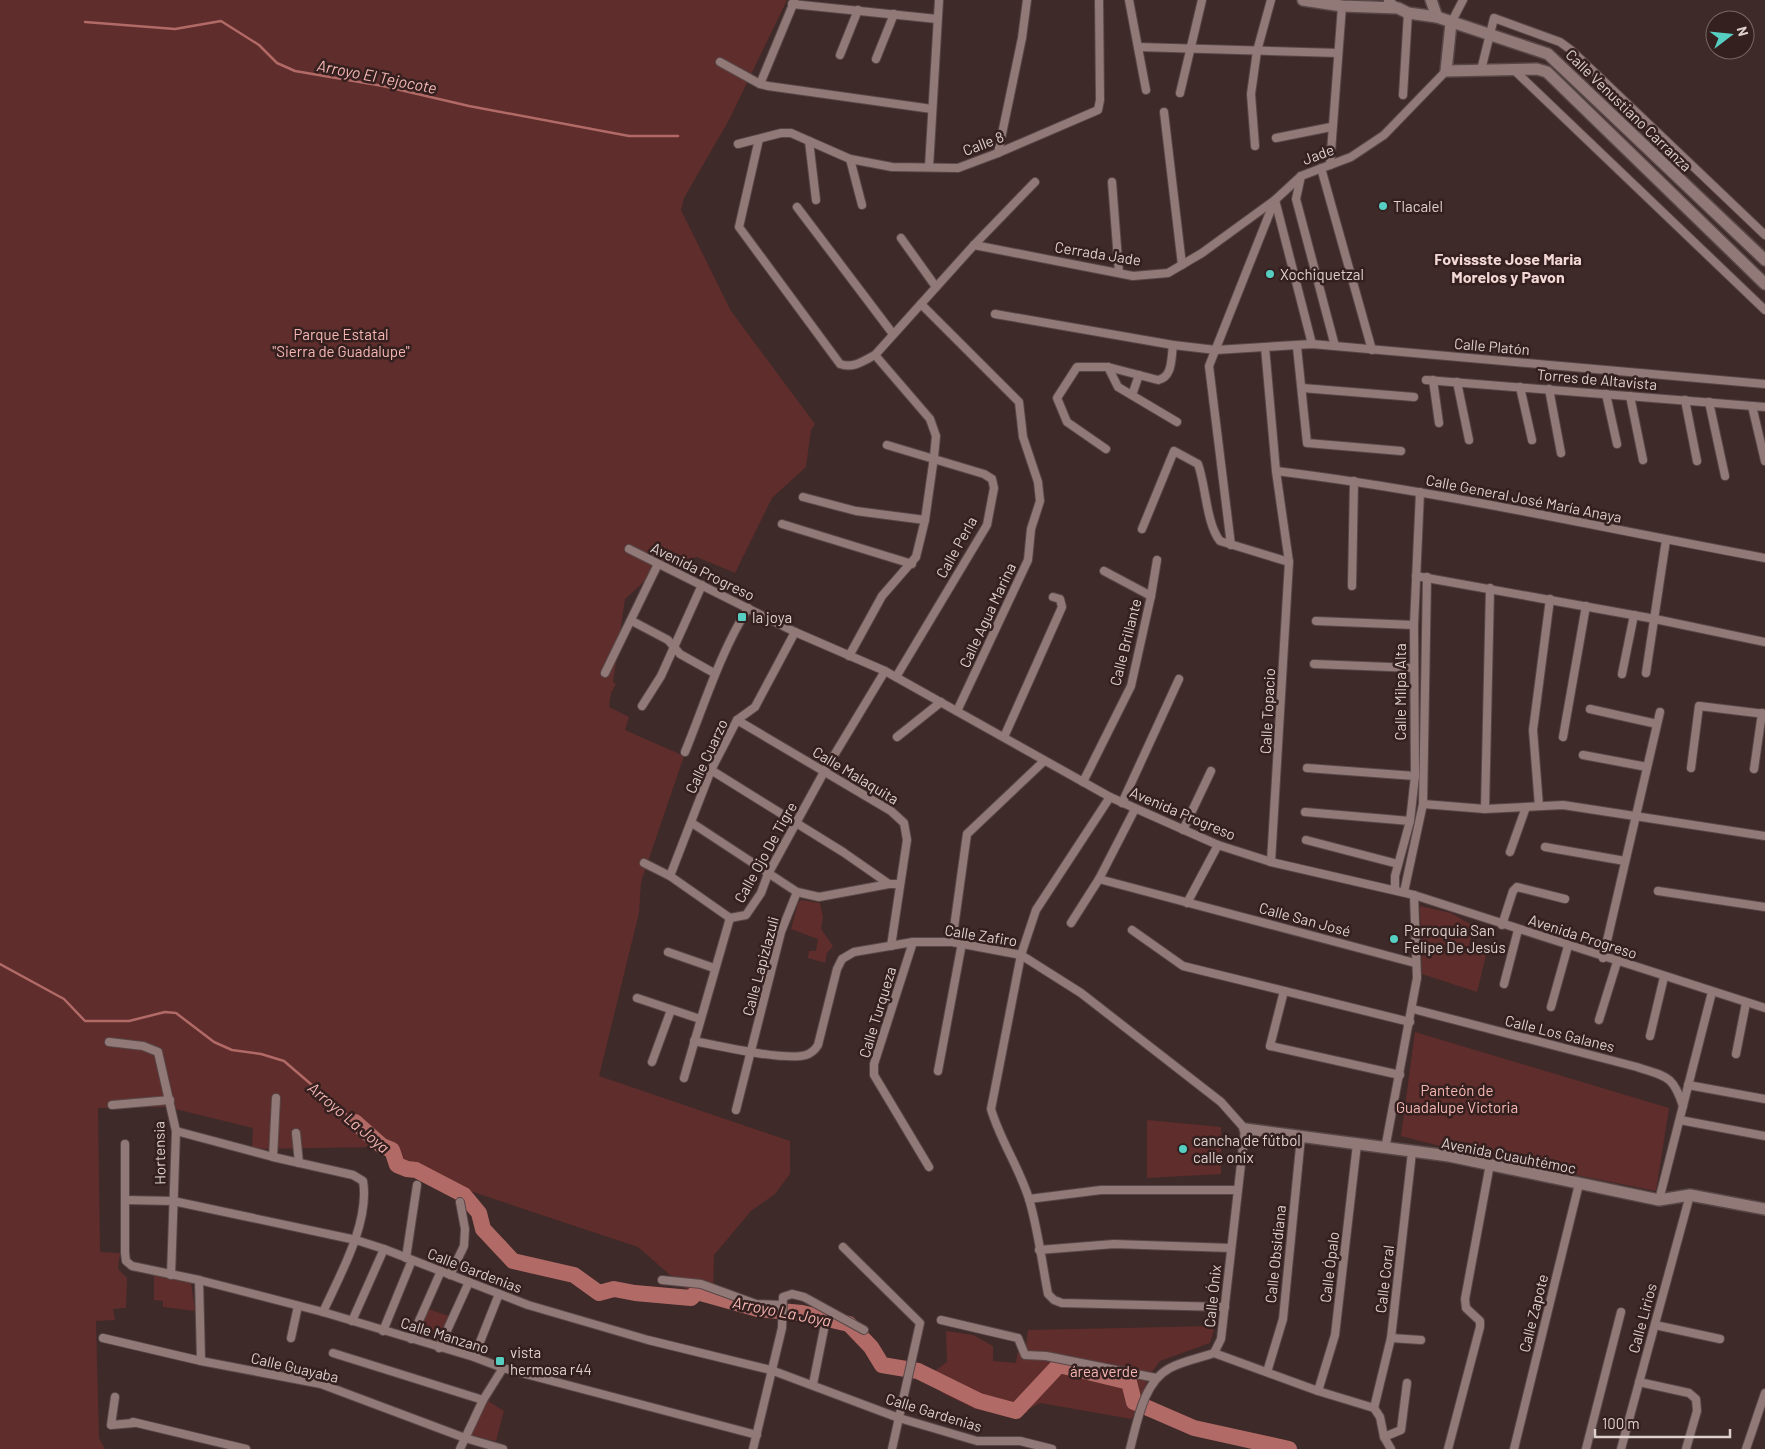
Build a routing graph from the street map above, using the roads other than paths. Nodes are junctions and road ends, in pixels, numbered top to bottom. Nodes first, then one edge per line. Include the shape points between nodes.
1 (939, 0) edge
2 (1027, 0) edge
3 (1099, 0) edge
4 (1129, 0) edge
5 (1202, 0) edge
6 (1271, 0) edge
7 (1302, 0) edge
8 (1388, 0) edge
9 (1431, 0) edge
10 (1463, 0) edge
11 (793, 2) edge
12 (1342, 6) junction
13 (858, 10) junction
14 (1403, 10) junction
15 (894, 14) junction
16 (1437, 17) junction
17 (937, 18) junction
18 (1451, 23) junction
19 (1488, 35) junction
20 (1138, 47) junction
21 (1191, 49) junction
22 (1257, 51) junction
23 (1338, 53) junction
24 (840, 55) dead end
25 (876, 59) dead end
26 (720, 62) dead end
27 (1481, 70) junction
28 (1514, 70) junction
29 (1446, 72) junction
30 (760, 84) junction
31 (1146, 90) dead end
32 (1180, 93) dead end
33 (1402, 94) dead end
34 (932, 109) junction
35 (1164, 112) dead end
36 (1331, 126) junction
37 (1276, 138) dead end
38 (758, 139) junction
39 (809, 141) junction
40 (738, 144) dead end
41 (1255, 146) dead end
42 (998, 153) junction
43 (850, 159) junction
44 (1330, 165) junction
45 (929, 167) junction
46 (1321, 168) junction
47 (1300, 176) junction
48 (1034, 182) dead end
49 (1112, 182) dead end
50 (816, 200) dead end
51 (1275, 200) junction
52 (862, 205) dead end
53 (797, 207) dead end
54 (1765, 235) edge
55 (901, 238) dead end
56 (974, 245) junction
57 (1764, 256) edge
58 (1182, 265) junction
59 (1119, 273) junction
60 (1765, 284) edge
61 (936, 287) junction
62 (921, 304) junction
63 (1765, 310) edge
64 (995, 314) dead end
65 (893, 334) junction
66 (1312, 344) junction
67 (1173, 345) junction
68 (1297, 346) junction
69 (1335, 346) junction
70 (1265, 347) junction
71 (1216, 350) junction
72 (1372, 350) junction
73 (875, 355) junction
74 (1108, 367) junction
75 (1139, 375) junction
76 (1456, 382) junction
77 (1765, 384) edge
78 (1520, 387) junction
79 (1302, 388) junction
80 (1549, 389) junction
81 (1606, 394) junction
82 (1132, 395) junction
83 (1630, 396) junction
84 (1414, 397) dead end
85 (1685, 400) junction
86 (1709, 402) junction
87 (1752, 406) junction
88 (1765, 407) edge
89 (1177, 422) dead end
90 (1439, 423) dead end
91 (1469, 440) dead end
92 (1532, 440) dead end
93 (1617, 444) dead end
94 (887, 445) dead end
95 (1106, 449) dead end
96 (1401, 451) dead end
97 (1561, 453) dead end
98 (934, 457) junction
99 (1643, 460) dead end
100 (1697, 461) dead end
101 (1765, 461) edge
102 (1276, 471) junction
103 (1726, 476) dead end
104 (1354, 481) junction
105 (1420, 492) junction
106 (803, 497) dead end
107 (925, 520) junction
108 (782, 524) dead end
109 (1142, 529) dead end
110 (1666, 540) junction
111 (1232, 545) junction
112 (629, 550) dead end
113 (1765, 558) edge
114 (1157, 560) dead end
115 (1290, 562) junction
116 (658, 564) junction
117 (912, 564) junction
118 (1104, 571) dead end
119 (1416, 576) junction
120 (1427, 577) junction
121 (702, 585) junction
122 (1352, 586) dead end
123 (1490, 588) junction
124 (1152, 596) junction
125 (1053, 597) dead end
126 (1550, 599) junction
127 (1586, 606) junction
128 (748, 608) junction
129 (1634, 615) junction
130 (1656, 618) junction
131 (632, 621) junction
132 (1316, 621) dead end
133 (1414, 625) junction
134 (795, 632) junction
135 (1765, 642) edge
136 (673, 647) junction
137 (848, 656) junction
138 (1314, 664) dead end
139 (1414, 668) junction
140 (885, 671) junction
141 (605, 673) dead end
142 (714, 673) junction
143 (1646, 673) dead end
144 (1622, 674) dead end
145 (896, 677) junction
146 (1179, 679) dead end
147 (941, 702) junction
148 (642, 706) dead end
149 (1590, 709) dead end
150 (956, 711) junction
151 (1660, 712) dead end
152 (1764, 714) edge
153 (736, 720) junction
154 (1657, 724) junction
155 (1563, 736) dead end
156 (897, 737) dead end
157 (1004, 737) junction
158 (684, 752) dead end
159 (1583, 755) dead end
160 (1044, 761) junction
161 (1647, 767) junction
162 (1308, 768) dead end
163 (1691, 768) dead end
164 (1754, 769) dead end
165 (711, 770) junction
166 (1211, 771) dead end
167 (824, 772) junction
168 (1415, 776) junction
169 (1083, 782) junction
170 (1110, 797) junction
171 (1122, 803) junction
172 (1423, 804) junction
173 (1539, 806) junction
174 (1526, 807) junction
175 (1135, 809) junction
176 (1484, 809) junction
177 (1305, 812) dead end
178 (1635, 816) junction
179 (1410, 821) junction
180 (692, 823) junction
181 (797, 823) junction
182 (1183, 830) junction
183 (1765, 836) edge
184 (1306, 840) dead end
185 (1218, 845) junction
186 (1545, 847) dead end
187 (1510, 852) dead end
188 (1271, 862) junction
189 (1625, 862) junction
190 (644, 863) dead end
191 (1398, 864) junction
192 (768, 874) junction
193 (670, 876) junction
194 (1099, 879) junction
195 (889, 884) junction
196 (900, 884) junction
197 (1395, 890) junction
198 (1658, 891) dead end
199 (797, 892) junction
200 (1404, 892) junction
201 (1414, 895) junction
202 (1565, 899) dead end
203 (1187, 902) junction
204 (1765, 907) edge
205 (730, 918) junction
206 (1072, 923) dead end
207 (1502, 924) junction
208 (1132, 930) dead end
209 (1518, 930) junction
210 (913, 942) junction
211 (952, 942) junction
212 (962, 943) junction
213 (891, 946) junction
214 (1568, 946) junction
215 (668, 952) dead end
216 (1021, 955) junction
217 (1603, 958) junction
218 (1618, 962) junction
219 (1415, 963) junction
220 (714, 968) junction
221 (1664, 977) junction
222 (1504, 984) dead end
223 (1284, 991) junction
224 (1712, 992) junction
225 (637, 998) dead end
226 (1746, 1003) junction
227 (1551, 1007) dead end
228 (1765, 1008) edge
229 (1413, 1009) junction
230 (671, 1010) junction
231 (700, 1019) junction
232 (1599, 1020) dead end
233 (1410, 1022) junction
234 (1650, 1036) dead end
235 (694, 1041) junction
236 (109, 1042) dead end
237 (751, 1052) junction
238 (1736, 1054) dead end
239 (652, 1062) dead end
240 (938, 1072) dead end
241 (1400, 1075) junction
242 (684, 1078) dead end
243 (1688, 1085) junction
244 (276, 1098) dead end
245 (1765, 1099) edge
246 (170, 1100) junction
247 (112, 1105) dead end
248 (1683, 1106) junction
249 (736, 1110) dead end
250 (1680, 1120) junction
251 (1245, 1129) junction
252 (176, 1131) junction
253 (296, 1133) dead end
254 (1765, 1136) edge
255 (1301, 1137) junction
256 (125, 1144) dead end
257 (1357, 1144) junction
258 (1385, 1149) junction
259 (1412, 1152) junction
260 (273, 1157) junction
261 (299, 1163) junction
262 (1490, 1164) junction
263 (929, 1167) dead end
264 (1579, 1184) junction
265 (417, 1185) dead end
266 (1238, 1190) junction
267 (1690, 1195) junction
268 (1029, 1199) junction
269 (125, 1200) junction
270 (1659, 1200) junction
271 (173, 1201) junction
272 (460, 1202) dead end
273 (1765, 1209) edge
274 (356, 1240) junction
275 (842, 1247) dead end
276 (1231, 1248) junction
277 (384, 1249) junction
278 (1039, 1250) junction
279 (409, 1259) junction
280 (441, 1271) junction
281 (171, 1275) junction
282 (450, 1275) junction
283 (199, 1280) junction
284 (662, 1280) dead end
285 (469, 1282) junction
286 (499, 1294) junction
287 (298, 1306) junction
288 (1225, 1307) junction
289 (781, 1308) junction
290 (323, 1312) junction
291 (1621, 1312) dead end
292 (941, 1320) dead end
293 (352, 1321) junction
294 (1655, 1324) junction
295 (824, 1329) dead end
296 (864, 1330) dead end
297 (383, 1331) junction
298 (103, 1338) dead end
299 (291, 1338) dead end
300 (1391, 1338) junction
301 (411, 1339) junction
302 (1720, 1339) dead end
303 (1421, 1340) dead end
304 (439, 1348) junction
305 (333, 1353) dead end
306 (1214, 1353) junction
307 (474, 1357) junction
308 (201, 1361) junction
309 (503, 1368) junction
310 (771, 1370) junction
311 (1267, 1372) junction
312 (1156, 1378) junction
313 (1639, 1382) junction
314 (1407, 1383) dead end
315 (813, 1384) junction
316 (1318, 1391) junction
317 (1765, 1393) edge
318 (115, 1397) dead end
319 (483, 1400) junction
320 (1374, 1408) junction
321 (899, 1418) junction
322 (757, 1435) junction
323 (1384, 1437) junction
324 (465, 1438) junction
325 (246, 1449) edge
326 (460, 1449) edge
327 (503, 1449) edge
328 (753, 1449) edge
329 (892, 1449) edge
330 (1052, 1449) edge
331 (1130, 1449) edge
332 (1391, 1449) edge
333 (1448, 1449) edge
334 (1514, 1449) edge
335 (1586, 1449) edge
336 (1621, 1449) edge
337 (1686, 1449) edge
338 (1746, 1449) edge

1 - 17 street
2 - 42 street
3 - 42 street, Calle 8 via 1098,110
4 - 20 street
5 - 21 street
6 - 22 street
7 - 12 street, Calle Venustiano Carranza
8 - 14 street
9 - 16 street
10 - 18 street
11 - 13 street
11 - 30 street
12 - 14 street, Calle Venustiano Carranza
12 - 23 street
13 - 15 street
13 - 24 street
14 - 16 street, Calle Venustiano Carranza
14 - 33 street
15 - 17 street
15 - 25 street
16 - 18 street, Calle Venustiano Carranza
17 - 34 street
18 - 19 street, Calle Venustiano Carranza
18 - 29 street
19 - 27 street
19 - 54 street via 1492,20 1497,17 1560,42
19 - 57 street, Calle Venustiano Carranza via 1548,54
20 - 21 street
20 - 31 street
21 - 22 street
21 - 32 street
22 - 23 street
22 - 41 street via 1251,94
23 - 36 street
26 - 30 street
27 - 28 street, Calle Venustiano Carranza
27 - 29 street, Calle Venustiano Carranza
28 - 60 street, Calle Venustiano Carranza via 1547,72
28 - 63 street
29 - 44 street, Jade via 1384,135 1351,157
30 - 34 street
34 - 45 street
35 - 58 street
36 - 37 street
36 - 44 street
38 - 39 street, Calle 8 via 791,133
38 - 40 street, Calle 8
38 - 73 street via 739,227 840,364 854,366
39 - 43 street, Calle 8
39 - 50 street
42 - 45 street, Calle 8 via 958,168
43 - 45 street, Calle 8 via 892,167
43 - 52 street
44 - 46 street, Jade
46 - 47 street, Jade
46 - 72 street
47 - 51 street, Jade
47 - 69 street via 1296,199
48 - 56 street
49 - 59 street
51 - 58 street, Cerrada Jade
51 - 66 street
51 - 71 street
53 - 65 street
55 - 61 street
56 - 59 street, Cerrada Jade
56 - 61 street
58 - 59 street, Cerrada Jade via 1168,273 1133,276
61 - 62 street
62 - 65 street
62 - 150 street, Calle Agua Marina via 1019,402 1023,437 1038,482 1040,501 1031,530 1028,560
64 - 67 street, Calle Platón
65 - 73 street
66 - 68 street, Calle Platón
66 - 69 street, Calle Platón
67 - 71 street, Calle Platón
67 - 75 street via 1168,374 1164,378 1158,380
68 - 70 street, Calle Platón
68 - 79 street
69 - 72 street, Calle Platón
70 - 71 street, Calle Platón
70 - 102 street, Calle Topacio
71 - 111 street via 1209,366
72 - 77 street, Calle Platón
73 - 98 street via 930,419 936,436
74 - 75 street
74 - 82 street via 1118,387
74 - 95 street via 1077,366 1057,398 1067,422
75 - 82 street
76 - 78 street, Torres de Altavista
76 - 90 street, Torres de Altavista via 1430,380
76 - 91 street
78 - 80 street, Torres de Altavista
78 - 92 street
79 - 84 street
79 - 96 street via 1307,443
80 - 81 street, Torres de Altavista
80 - 97 street
81 - 83 street, Torres de Altavista
81 - 93 street
82 - 89 street
83 - 85 street, Torres de Altavista
83 - 99 street
85 - 86 street, Torres de Altavista
85 - 100 street
86 - 87 street, Torres de Altavista
86 - 103 street
87 - 88 street, Torres de Altavista
87 - 101 street
94 - 98 street, Calle Perla
98 - 107 street
98 - 145 street, Calle Perla via 984,474 992,479 994,488 987,524
102 - 104 street, Calle General José María Anaya
102 - 115 street, Calle Topacio
104 - 105 street, Calle General José María Anaya
104 - 122 street
105 - 110 street, Calle General José María Anaya
105 - 119 street, Calle Milpa Alta
106 - 107 street via 856,511
107 - 117 street
108 - 117 street
109 - 111 street via 1174,451 1198,464 1216,536
110 - 113 street, Calle General José María Anaya
110 - 130 street
111 - 115 street
112 - 116 street, Avenida Progreso
114 - 124 street, Calle Brillante
115 - 188 street, Calle Topacio
116 - 121 street, Avenida Progreso
116 - 131 street
117 - 137 street via 882,596
118 - 124 street
119 - 120 street
119 - 133 street, Calle Milpa Alta
120 - 123 street
120 - 172 street, Calle Milpa Alta
121 - 128 street, Avenida Progreso
121 - 136 street
123 - 126 street
123 - 176 street
124 - 169 street, Calle Brillante via 1131,686
125 - 157 street via 1060,599 1062,607
126 - 127 street
126 - 173 street via 1533,730
127 - 129 street
127 - 155 street
128 - 134 street, Avenida Progreso
128 - 142 street via 730,636
129 - 130 street
129 - 144 street
130 - 135 street
130 - 143 street
131 - 136 street via 668,640
131 - 141 street
132 - 133 street
133 - 139 street, Calle Milpa Alta
134 - 137 street, Avenida Progreso
134 - 153 street, Calle Cuarzo via 754,707
136 - 142 street
136 - 148 street via 661,676
137 - 140 street, Avenida Progreso
138 - 139 street
139 - 168 street, Calle Milpa Alta
140 - 145 street, Avenida Progreso
140 - 167 street, Calle Ojo De Tigre
142 - 158 street via 709,694
145 - 147 street, Avenida Progreso
146 - 171 street
147 - 150 street, Avenida Progreso
147 - 156 street
149 - 154 street
150 - 157 street, Avenida Progreso
151 - 154 street
152 - 163 street via 1700,706
152 - 164 street
153 - 165 street, Calle Cuarzo
153 - 167 street, Calle Malaquita
154 - 161 street
157 - 160 street, Avenida Progreso
159 - 161 street
160 - 169 street, Avenida Progreso
160 - 211 street via 967,834
161 - 178 street
162 - 168 street
165 - 180 street, Calle Cuarzo
165 - 181 street
166 - 182 street
167 - 181 street, Calle Ojo De Tigre
167 - 196 street, Calle Malaquita via 891,811 904,823 907,840
168 - 179 street, Calle Milpa Alta
169 - 170 street, Avenida Progreso
170 - 171 street, Avenida Progreso
170 - 216 street via 1036,910
171 - 175 street, Avenida Progreso
172 - 176 street
172 - 200 street, Calle Milpa Alta
173 - 174 street
173 - 178 street via 1563,805
174 - 176 street
174 - 187 street
175 - 182 street, Avenida Progreso
175 - 194 street
177 - 179 street
178 - 183 street
178 - 189 street
179 - 191 street, Calle Milpa Alta
180 - 192 street
180 - 193 street, Calle Cuarzo
181 - 192 street, Calle Ojo De Tigre
181 - 195 street
182 - 185 street, Avenida Progreso
184 - 191 street
185 - 188 street, Avenida Progreso
185 - 203 street
186 - 189 street
188 - 197 street, Avenida Progreso
189 - 217 street
190 - 193 street
191 - 197 street, Calle Milpa Alta
192 - 199 street
192 - 205 street, Calle Ojo De Tigre via 761,893 746,915
193 - 205 street
194 - 203 street, Calle San José
194 - 206 street
195 - 196 street
195 - 199 street via 819,897
196 - 213 street, Calle Malaquita
197 - 200 street, Avenida Progreso
198 - 204 street
199 - 237 street, Calle Lapizlazuli via 781,932
200 - 201 street, Avenida Progreso
201 - 207 street, Avenida Progreso
201 - 219 street
202 - 207 street via 1518,887 1513,891
203 - 219 street, Calle San José
205 - 220 street, Calle Ojo De Tigre
207 - 209 street, Avenida Progreso
208 - 223 street via 1183,966
209 - 214 street, Avenida Progreso
209 - 222 street
210 - 211 street, Calle Zafiro
210 - 213 street, Calle Zafiro
210 - 263 street, Calle Turqueza via 874,1064 874,1075
211 - 212 street, Calle Zafiro
212 - 216 street, Calle Zafiro
212 - 240 street
213 - 237 street, Calle Zafiro via 854,952 842,959 814,1051 806,1055
214 - 217 street, Avenida Progreso
214 - 227 street
215 - 220 street
216 - 251 street, Calle Zafiro via 1081,993 1221,1102
216 - 268 street via 991,1109
217 - 218 street, Avenida Progreso
218 - 221 street, Avenida Progreso
218 - 232 street
219 - 229 street via 1417,978
220 - 231 street, Calle Ojo De Tigre
221 - 224 street, Avenida Progreso
221 - 234 street
223 - 233 street
223 - 241 street via 1270,1046
224 - 226 street, Avenida Progreso
224 - 243 street
225 - 230 street
226 - 228 street, Avenida Progreso
226 - 238 street
229 - 233 street
229 - 248 street, Calle Los Galanes via 1662,1075 1676,1084
230 - 231 street
230 - 239 street
231 - 235 street, Calle Ojo De Tigre
233 - 241 street
235 - 237 street
235 - 242 street, Calle Ojo De Tigre
236 - 246 street, Hortensia via 143,1046 158,1052
237 - 249 street, Calle Lapizlazuli
241 - 258 street
243 - 245 street
243 - 248 street
244 - 260 street
246 - 247 street
246 - 252 street, Hortensia
248 - 250 street
250 - 254 street
250 - 270 street
251 - 255 street, Avenida Cuauhtémoc
251 - 266 street, Calle Ónix
252 - 260 street
252 - 271 street, Hortensia
253 - 261 street
255 - 257 street, Avenida Cuauhtémoc
255 - 311 street, Calle Obsidiana via 1283,1319
256 - 269 street
257 - 258 street, Avenida Cuauhtémoc
257 - 316 street, Calle Ópalo via 1335,1335
258 - 259 street, Avenida Cuauhtémoc
259 - 262 street, Avenida Cuauhtémoc
259 - 300 street, Calle Coral
260 - 261 street
261 - 274 street via 353,1175 362,1181 364,1190
262 - 264 street, Avenida Cuauhtémoc
262 - 333 street via 1465,1299 1466,1308 1480,1320 1480,1327
264 - 270 street, Avenida Cuauhtémoc
264 - 334 street, Calle Zapote
265 - 279 street
266 - 268 street via 1101,1190
266 - 276 street, Calle Ónix
267 - 270 street, Avenida Cuauhtémoc
267 - 273 street, Avenida Cuauhtémoc
267 - 294 street, Calle Lirios
268 - 278 street
269 - 271 street, Calle Gardenias
269 - 281 street, Calle Manzano via 126,1261 132,1266
271 - 274 street, Calle Gardenias
271 - 281 street, Hortensia
272 - 282 street via 465,1229 464,1246
274 - 277 street, Calle Gardenias
274 - 290 street
275 - 321 street via 920,1323
276 - 278 street via 1114,1244
276 - 288 street, Calle Ónix
277 - 279 street, Calle Gardenias
277 - 293 street
278 - 288 street via 1048,1294 1062,1303
279 - 280 street, Calle Gardenias
279 - 297 street
280 - 282 street, Calle Gardenias
280 - 301 street
281 - 283 street, Calle Manzano
282 - 285 street, Calle Gardenias
283 - 287 street, Calle Manzano
283 - 308 street
284 - 289 street via 701,1284 756,1304
285 - 286 street, Calle Gardenias
285 - 304 street
286 - 307 street
286 - 310 street, Calle Gardenias via 528,1306 648,1340
287 - 290 street, Calle Manzano
287 - 299 street
288 - 306 street, Calle Ónix via 1221,1339
289 - 296 street via 783,1297 792,1294 804,1297
289 - 310 street via 782,1328
290 - 293 street, Calle Manzano
291 - 335 street
292 - 312 street via 1018,1338 1024,1355 1046,1356
293 - 297 street, Calle Manzano
294 - 302 street
294 - 313 street, Calle Lirios
295 - 315 street
297 - 301 street, Calle Manzano
298 - 308 street, Calle Guayaba
300 - 303 street
300 - 320 street, Calle Coral
301 - 304 street, Calle Manzano
304 - 307 street, Calle Manzano
305 - 319 street
306 - 311 street
306 - 312 street via 1170,1368
307 - 309 street, Calle Manzano
308 - 324 street, Calle Guayaba via 321,1384
309 - 319 street
309 - 322 street, Calle Manzano
310 - 315 street, Calle Gardenias
310 - 322 street
311 - 316 street
312 - 331 street via 1146,1396
313 - 336 street, Calle Lirios
313 - 337 street via 1689,1393 1696,1399 1697,1411
314 - 323 street via 1401,1430
315 - 321 street, Calle Gardenias
316 - 320 street
317 - 338 street
318 - 325 street via 111,1425 134,1423
319 - 324 street
320 - 323 street via 1380,1417
321 - 329 street
321 - 330 street, Calle Gardenias via 976,1441 1020,1442
322 - 328 street
323 - 332 street
324 - 326 street
324 - 327 street, Calle Guayaba

